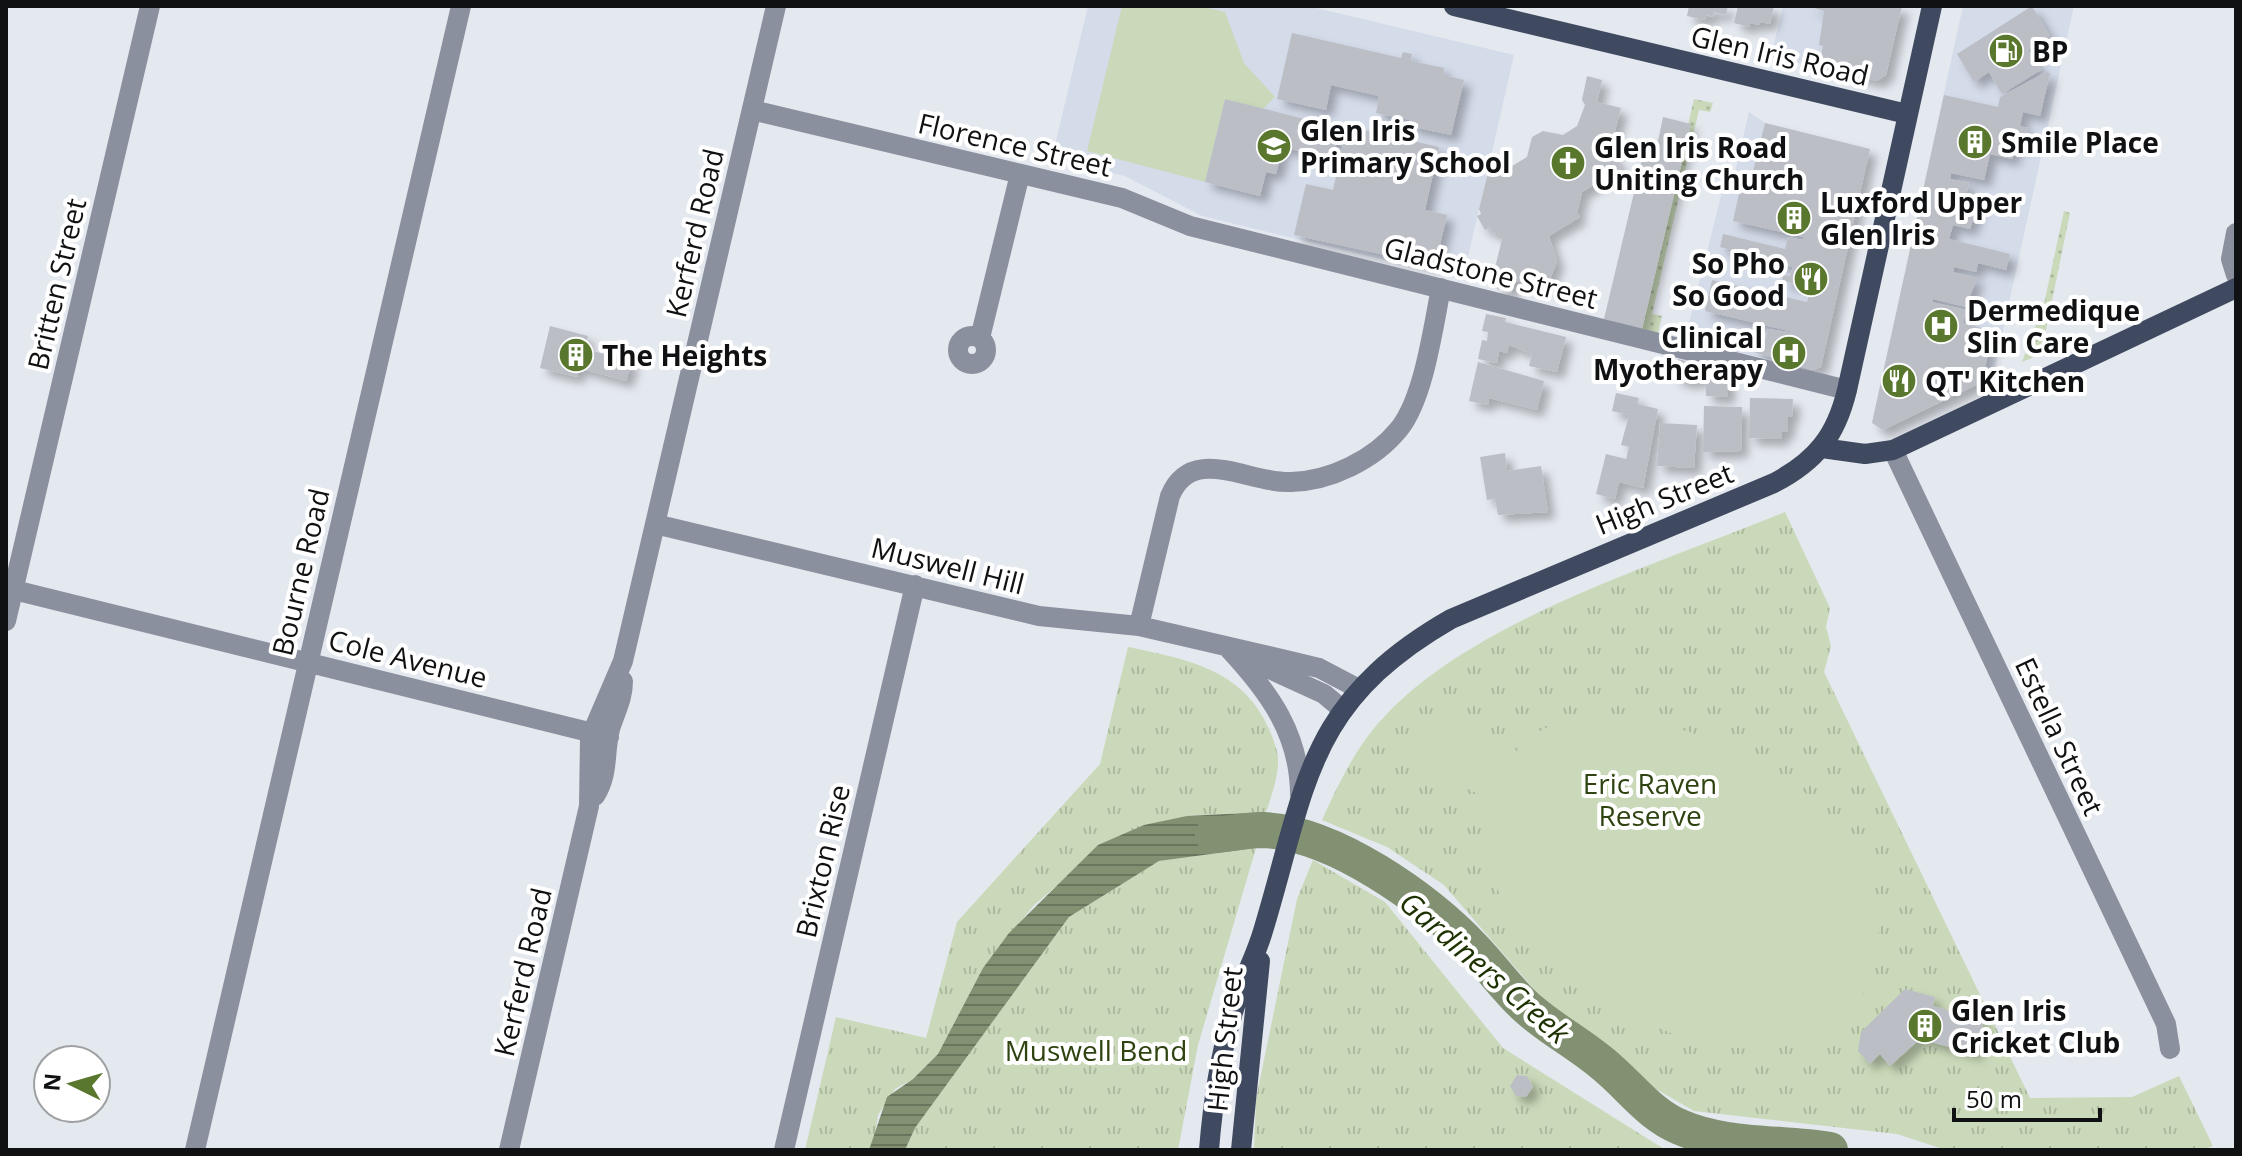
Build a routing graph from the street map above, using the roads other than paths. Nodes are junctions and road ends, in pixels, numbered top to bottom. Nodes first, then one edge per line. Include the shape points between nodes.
1 (150, 6) edge
2 (461, 6) edge
3 (776, 6) edge
4 (1454, 6) edge
5 (1932, 6) edge
6 (752, 110) junction
7 (1907, 114) junction
8 (1020, 174) junction
9 (2236, 233) edge
10 (1261, 244) joint
11 (2236, 275) edge
12 (1441, 288) junction
13 (2236, 288) edge
14 (980, 338) dead end
15 (1847, 390) junction
16 (1822, 448) junction
17 (1893, 450) junction
18 (655, 524) junction
19 (915, 585) junction
20 (10, 589) edge
21 (6, 621) edge
22 (1139, 626) junction
23 (1229, 649) junction
24 (308, 662) junction
25 (1359, 689) junction
26 (1343, 710) junction
27 (600, 735) junction
28 (1297, 803) junction
29 (1263, 933) junction
30 (2170, 1049) dead end
31 (195, 1150) edge
32 (509, 1150) edge
33 (784, 1150) edge
34 (1209, 1150) edge
35 (1241, 1150) edge

1 - 20 street, Britten Street
2 - 24 street, Bourne Road
3 - 6 street, Kerferd Road
4 - 7 main road, Glen Iris Road
5 - 7 main road, High Street
6 - 8 street, Florence Street
6 - 18 street, Kerferd Road
7 - 15 main road, High Street
8 - 10 street, Florence Street via 1122,198 1190,226
8 - 14 street
9 - 11 street via 2231,259
10 - 12 street, Gladstone Street
12 - 15 street, Gladstone Street
12 - 22 street via 1414,400 1399,429 1372,454 1307,481 1268,481 1204,468 1178,480
13 - 17 main road
15 - 16 main road, High Street via 1836,427
16 - 17 main road via 1865,454
16 - 25 main road, High Street via 1774,483 1451,619 1407,647
17 - 30 street, Estella Street via 2166,1024
18 - 19 street, Muswell Hill
18 - 27 street, Kerferd Road
19 - 22 street, Muswell Hill via 1039,616
19 - 33 street, Brixton Rise
20 - 21 street, Britten Street
20 - 24 street, Cole Avenue
22 - 23 street, Muswell Hill
23 - 25 street, Muswell Hill via 1319,668
23 - 26 street, Muswell Hill via 1324,694
23 - 28 street via 1281,713 1297,758
24 - 27 street, Cole Avenue
24 - 31 street, Bourne Road
25 - 26 main road, High Street
26 - 28 main road, High Street via 1317,751
27 - 32 street, Kerferd Road via 604,776 589,806
28 - 29 main road, High Street
29 - 34 main road, High Street via 1229,1028
29 - 35 main road, High Street

